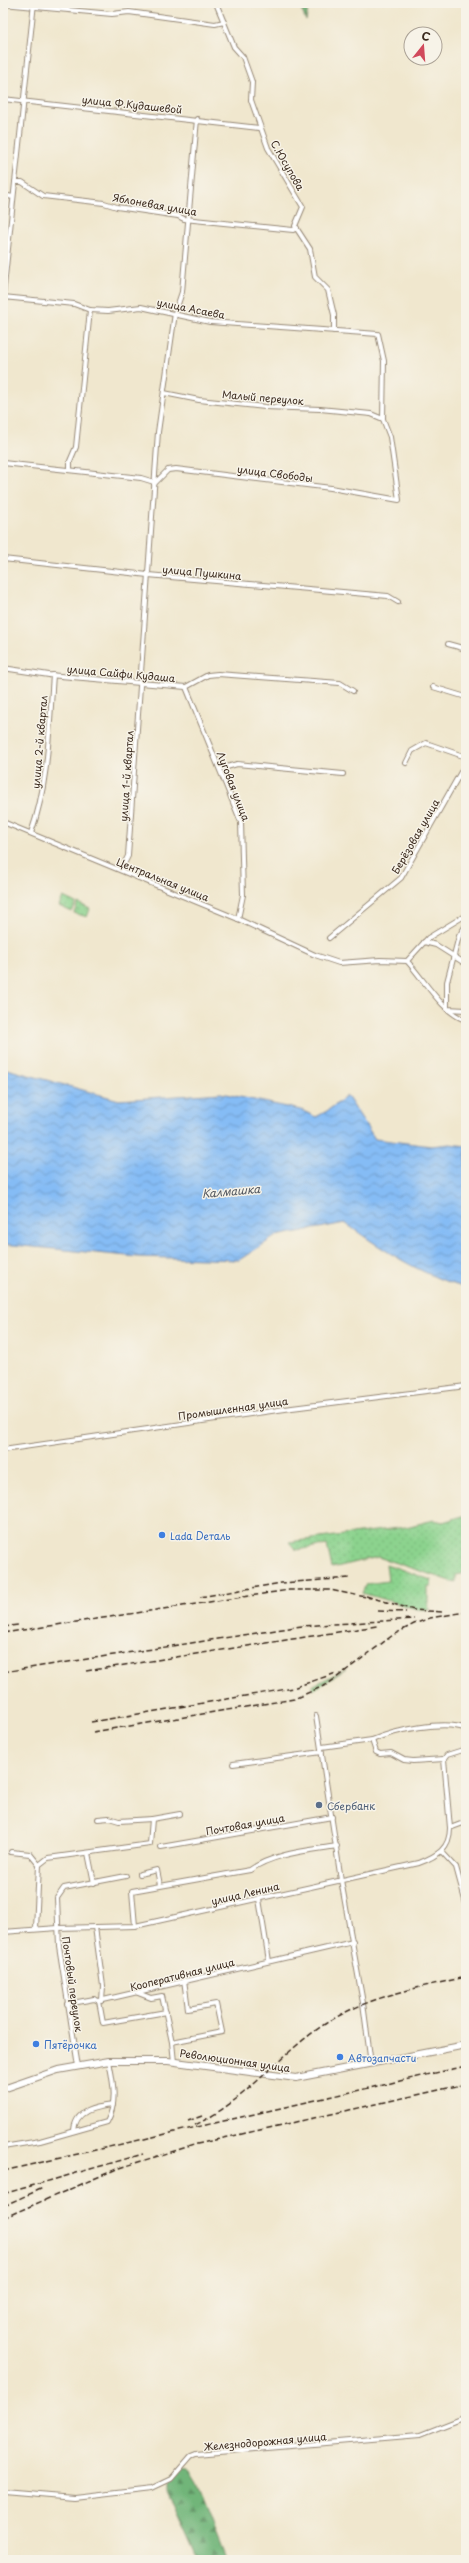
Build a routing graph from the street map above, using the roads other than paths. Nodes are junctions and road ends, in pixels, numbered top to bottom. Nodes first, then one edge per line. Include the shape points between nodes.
1 (216, 3) edge
2 (3, 4) edge
3 (33, 5) edge
4 (224, 22) junction
5 (3, 99) edge
6 (24, 100) junction
7 (197, 119) junction
8 (259, 128) junction
9 (15, 182) junction
10 (3, 195) edge
11 (13, 197) junction
12 (188, 220) junction
13 (297, 228) junction
14 (3, 296) edge
15 (90, 310) junction
16 (176, 313) junction
17 (334, 331) junction
18 (164, 393) junction
19 (384, 419) junction
20 (3, 463) edge
21 (70, 470) junction
22 (154, 483) junction
23 (3, 559) edge
24 (148, 575) junction
25 (398, 602) dead end
26 (448, 644) dead end
27 (466, 649) edge
28 (3, 668) edge
29 (53, 675) junction
30 (140, 682) junction
31 (186, 687) junction
32 (433, 687) dead end
33 (353, 690) dead end
34 (466, 698) edge
35 (466, 757) edge
36 (406, 763) dead end
37 (466, 763) edge
38 (220, 769) junction
39 (343, 774) dead end
40 (3, 822) edge
41 (30, 833) junction
42 (121, 870) junction
43 (466, 915) edge
44 (238, 919) junction
45 (466, 925) edge
46 (329, 938) dead end
47 (424, 942) junction
48 (454, 957) junction
49 (407, 961) junction
50 (466, 964) edge
51 (447, 1008) junction
52 (466, 1010) edge
53 (466, 1020) edge
54 (466, 1386) edge
55 (3, 1450) edge
56 (316, 1716) dead end
57 (466, 1729) edge
58 (372, 1740) junction
59 (322, 1747) junction
60 (466, 1749) edge
61 (322, 1752) junction
62 (444, 1759) junction
63 (233, 1764) dead end
64 (180, 1814) dead end
65 (332, 1817) junction
66 (152, 1819) junction
67 (98, 1820) dead end
68 (466, 1822) edge
69 (450, 1828) junction
70 (336, 1846) junction
71 (161, 1847) dead end
72 (11, 1852) dead end
73 (442, 1852) junction
74 (88, 1853) junction
75 (39, 1865) junction
76 (140, 1874) dead end
77 (126, 1876) dead end
78 (341, 1880) junction
79 (94, 1883) junction
80 (160, 1885) junction
81 (259, 1899) junction
82 (466, 1904) edge
83 (135, 1926) junction
84 (95, 1927) junction
85 (58, 1928) junction
86 (36, 1929) junction
87 (3, 1932) edge
88 (353, 1942) junction
89 (269, 1961) junction
90 (184, 1980) junction
91 (138, 1993) junction
92 (101, 2001) junction
93 (67, 2004) junction
94 (166, 2012) junction
95 (172, 2042) junction
96 (466, 2045) edge
97 (109, 2061) junction
98 (174, 2062) junction
99 (371, 2064) junction
100 (78, 2066) junction
101 (3, 2089) edge
102 (113, 2105) junction
103 (74, 2131) junction
104 (3, 2147) edge
105 (466, 2417) edge
106 (3, 2490) edge

1 - 4 street, С.Юсупова
2 - 3 street
3 - 4 street via 112,14 129,12 215,24
3 - 6 street
4 - 8 street, С.Юсупова via 252,82 251,100
5 - 6 street, улица Ф.Кудашевой
6 - 7 street, улица Ф.Кудашевой
6 - 9 street
7 - 8 street, улица Ф.Кудашевой
7 - 12 street, улица 1-й квартал
8 - 13 street, С.Юсупова via 303,207
9 - 11 street
9 - 12 street, Яблоневая улица via 22,182 42,196 104,203
10 - 11 street
11 - 14 street
12 - 13 street, Яблоневая улица via 293,230
12 - 16 street, улица 1-й квартал via 182,292
13 - 17 street via 310,249 315,277 328,290 334,315
14 - 15 street, улица Асаева via 74,304
15 - 16 street, улица Асаева via 108,311 141,307
15 - 21 street via 76,447 70,461
16 - 17 street, улица Асаева via 210,322
16 - 18 street, улица 1-й квартал
17 - 19 street, улица Асаева via 378,334 384,361
18 - 19 street, Малый переулок via 265,407 371,414
18 - 22 street, улица 1-й квартал
19 - 22 street, улица Свободы via 390,437 399,500 309,485 176,469 168,470
20 - 21 street
21 - 22 street
22 - 24 street, улица 1-й квартал
23 - 24 street, улица Пушкина
24 - 25 street, улица Пушкина via 388,596
24 - 30 street, улица 1-й квартал
26 - 27 street
28 - 29 street, улица Сайфи Кудаша
29 - 30 street, улица Сайфи Кудаша
29 - 41 street, улица 2-й квартал via 45,773 38,812
30 - 31 street, улица Сайфи Кудаша
30 - 42 street, улица 1-й квартал via 128,856
31 - 33 street, улица Сайфи Кудаша via 208,675 218,674 340,683
31 - 38 street, Луговая улица
32 - 34 street
35 - 36 street via 426,743 412,751
37 - 46 street, Берёзовая улица via 401,878
38 - 39 street via 237,764
38 - 44 street, Луговая улица via 242,822 243,895
40 - 41 street, Центральная улица
41 - 42 street, Центральная улица
42 - 44 street, Центральная улица
43 - 47 street
44 - 49 street, Центральная улица via 315,955 339,963
45 - 48 street via 459,936
47 - 48 street via 436,945
47 - 49 street
48 - 50 street
48 - 51 street via 447,982
49 - 51 street
51 - 52 street
51 - 53 street
54 - 55 street, Промышленная улица via 292,1408
56 - 59 street
57 - 58 street via 450,1725 422,1728
58 - 59 street
58 - 62 street via 376,1752 380,1754 391,1753 404,1760 413,1761
59 - 61 street
60 - 62 street via 447,1755
61 - 63 street
61 - 65 street
62 - 69 street
64 - 66 street
65 - 70 street
65 - 71 street, Почтовая улица
66 - 67 street
66 - 74 street via 150,1844
68 - 69 street
69 - 73 street
70 - 78 street
70 - 80 street via 293,1853 258,1864 250,1870
72 - 75 street via 30,1854
73 - 78 street, улица Ленина via 419,1863
73 - 82 street via 456,1867
74 - 75 street via 48,1858
74 - 79 street
75 - 86 street
76 - 80 street via 157,1870
77 - 79 street
78 - 81 street, улица Ленина
78 - 88 street
79 - 85 street, Почтовый переулок via 64,1888 59,1892
80 - 83 street via 132,1891
81 - 83 street, улица Ленина
81 - 89 street
83 - 84 street, улица Ленина
84 - 85 street, улица Ленина
84 - 92 street via 103,1986
85 - 86 street, улица Ленина
85 - 93 street, Почтовый переулок
86 - 87 street, улица Ленина
88 - 89 street, Кооперативная улица
88 - 99 street
89 - 90 street, Кооперативная улица
90 - 91 street, Кооперативная улица
90 - 95 street via 188,2009 216,2004 222,2032
91 - 92 street, Кооперативная улица
91 - 94 street via 151,1998 162,1996
92 - 93 street, Кооперативная улица via 94,1999
92 - 94 street via 103,2023
93 - 100 street, Почтовый переулок
94 - 95 street
95 - 98 street
96 - 99 main road, Революционная улица
97 - 98 main road, Революционная улица
97 - 100 main road, Революционная улица
97 - 102 street via 114,2086
98 - 99 main road, Революционная улица via 296,2078
100 - 101 main road, Революционная улица via 58,2070
102 - 103 street via 86,2111 75,2123
102 - 103 street via 107,2122
103 - 104 street via 40,2141
105 - 106 street, Железнодорожная улица via 420,2435 196,2454 191,2456 171,2479 152,2488 74,2497

